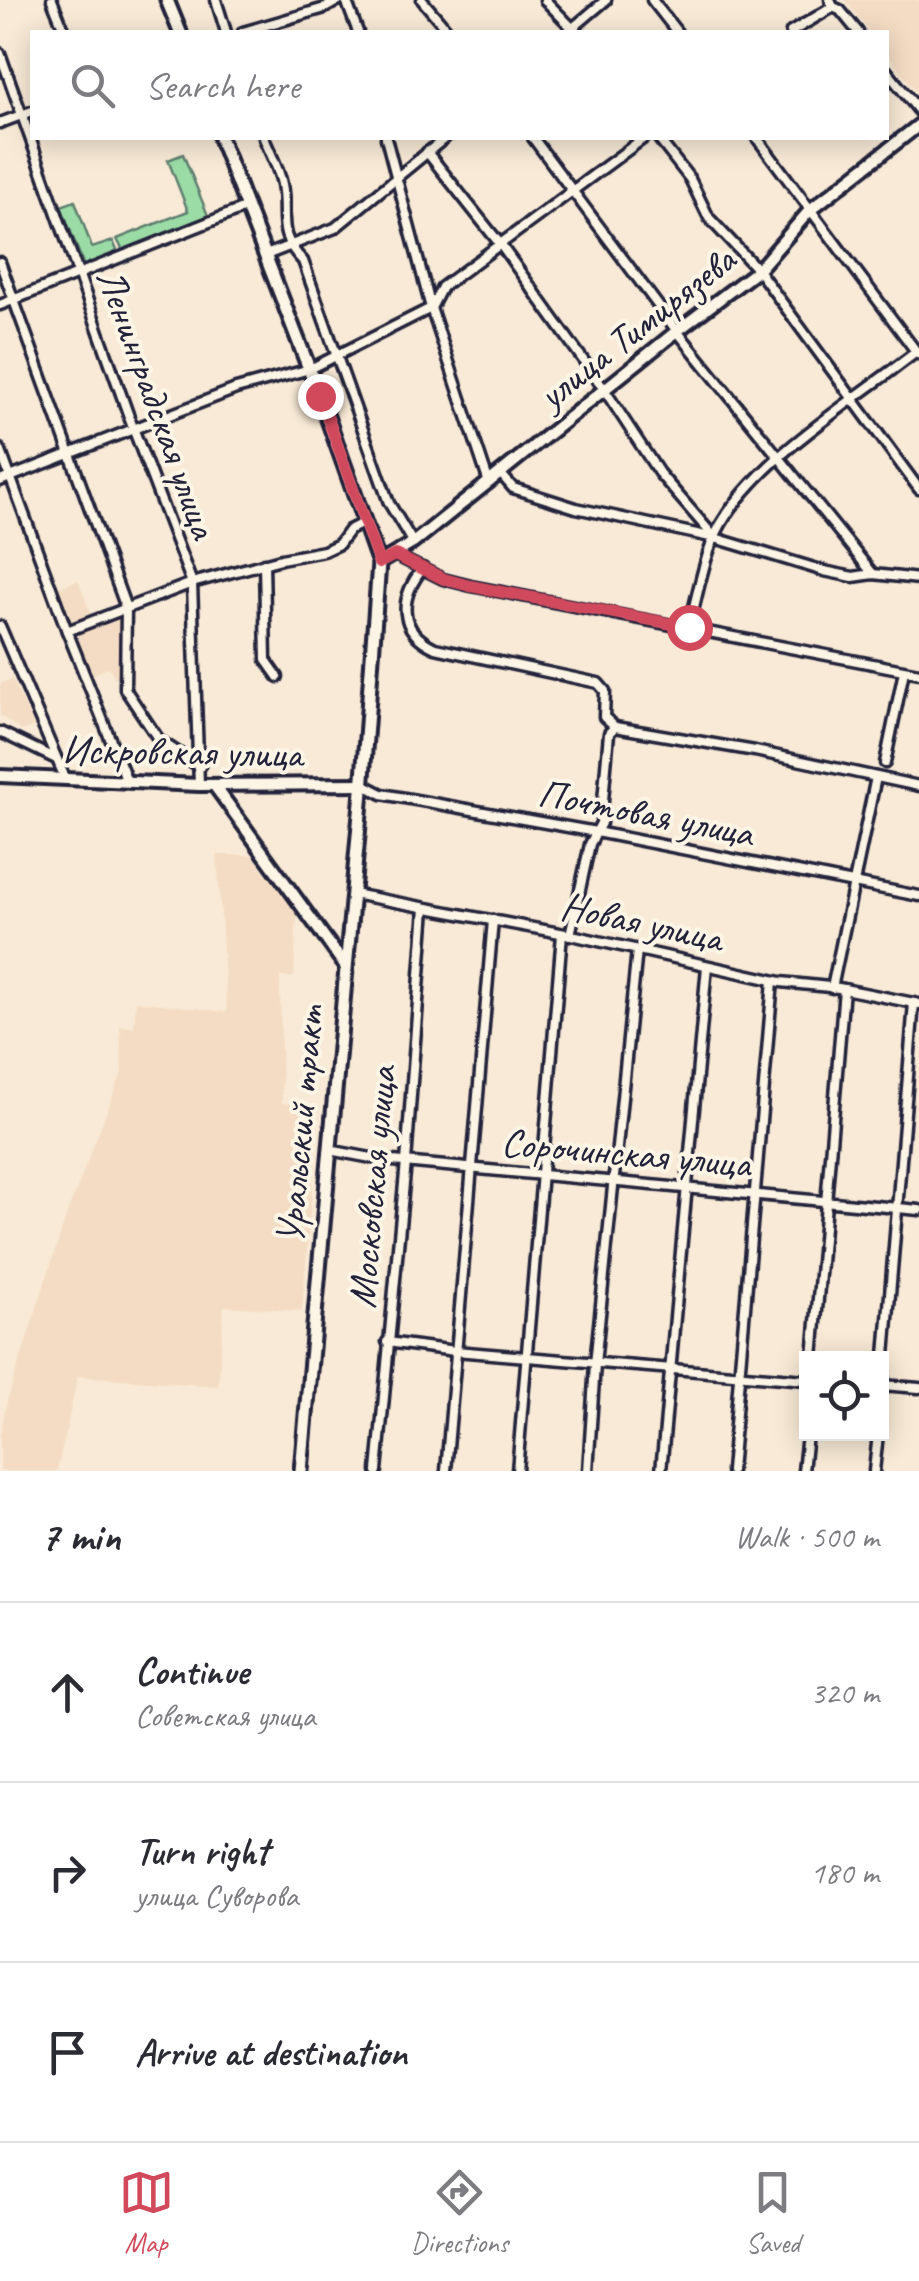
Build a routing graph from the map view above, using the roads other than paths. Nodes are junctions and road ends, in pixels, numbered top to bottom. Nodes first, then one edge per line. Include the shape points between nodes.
1 (52, 0) edge
2 (167, 0) edge
3 (216, 0) edge
4 (342, 0) edge
5 (422, 0) edge
6 (545, 0) edge
7 (606, 0) edge
8 (652, 0) edge
9 (831, 4) edge
10 (64, 30) edge
11 (179, 30) edge
12 (225, 30) edge
13 (249, 30) edge
14 (357, 30) edge
15 (447, 30) edge
16 (571, 30) edge
17 (573, 30) edge
18 (675, 30) edge
19 (793, 30) edge
20 (856, 30) edge
21 (0, 52) edge
22 (889, 74) edge
23 (28, 112) edge
24 (919, 112) edge
25 (0, 124) edge
26 (919, 125) edge
27 (37, 140) edge
28 (221, 140) edge
29 (265, 140) edge
30 (386, 140) edge
31 (442, 140) edge
32 (535, 140) edge
33 (641, 140) edge
34 (660, 140) edge
35 (758, 140) edge
36 (427, 152) junction
37 (396, 178) junction
38 (573, 190) junction
39 (247, 207) junction
40 (810, 210) junction
41 (500, 244) junction
42 (288, 246) junction
43 (266, 254) junction
44 (0, 262) edge
45 (758, 270) junction
46 (80, 276) junction
47 (14, 300) junction
48 (0, 305) edge
49 (431, 308) junction
50 (676, 331) junction
51 (918, 353) edge
52 (337, 355) junction
53 (310, 369) junction
54 (604, 389) junction
55 (855, 400) junction
56 (134, 428) junction
57 (0, 449) edge
58 (72, 454) junction
59 (777, 457) junction
60 (501, 474) junction
61 (10, 477) junction
62 (0, 481) edge
63 (489, 483) junction
64 (919, 489) edge
65 (365, 522) junction
66 (714, 538) junction
67 (413, 543) junction
68 (395, 555) junction
69 (379, 563) junction
70 (264, 564) junction
71 (423, 568) junction
72 (873, 574) junction
73 (919, 580) edge
74 (192, 583) junction
75 (126, 608) junction
76 (0, 626) edge
77 (689, 627) junction
78 (67, 632) junction
79 (904, 670) junction
80 (919, 673) edge
81 (278, 677) dead end
82 (616, 727) junction
83 (0, 732) edge
84 (54, 758) junction
85 (885, 763) dead end
86 (200, 767) junction
87 (0, 776) edge
88 (876, 777) junction
89 (65, 778) junction
90 (127, 781) junction
91 (363, 784) junction
92 (199, 785) junction
93 (214, 785) junction
94 (919, 786) edge
95 (596, 832) junction
96 (854, 884) junction
97 (353, 894) junction
98 (919, 896) edge
99 (425, 908) junction
100 (493, 920) junction
101 (566, 934) junction
102 (637, 950) junction
103 (707, 966) junction
104 (346, 967) junction
105 (773, 980) junction
106 (832, 988) junction
107 (844, 989) junction
108 (916, 1003) edge
109 (329, 1150) junction
110 (406, 1162) junction
111 (473, 1168) junction
112 (542, 1175) junction
113 (615, 1181) junction
114 (686, 1188) junction
115 (754, 1194) junction
116 (828, 1201) junction
117 (898, 1208) junction
118 (919, 1210) edge
119 (387, 1342) junction
120 (456, 1351) junction
121 (815, 1351) edge
122 (885, 1351) edge
123 (526, 1356) junction
124 (595, 1364) junction
125 (670, 1369) junction
126 (739, 1376) junction
127 (799, 1380) edge
128 (889, 1388) edge
129 (919, 1388) edge
130 (805, 1441) edge
131 (877, 1441) edge
132 (300, 1471) edge
133 (377, 1471) edge
134 (446, 1471) edge
135 (517, 1471) edge
136 (588, 1471) edge
137 (661, 1471) edge
138 (731, 1471) edge
139 (803, 1471) edge
140 (874, 1471) edge

1 - 10 street
2 - 11 main road
3 - 12 street
4 - 13 street
4 - 14 street
5 - 15 street
6 - 16 street
7 - 17 street
8 - 18 street
9 - 19 street
9 - 20 street
21 - 23 street, Ленинградская улица
22 - 24 street
23 - 25 street
26 - 40 main road, улица Тимирязева
27 - 46 street, Ленинградская улица
28 - 39 main road
29 - 42 street via 282,184
30 - 37 street
31 - 36 street
32 - 38 street
33 - 38 street
34 - 45 street via 709,218
35 - 40 street
36 - 37 street
36 - 41 street
37 - 42 street via 335,228
37 - 49 street
38 - 41 street
38 - 50 street
39 - 43 main road
39 - 46 street
40 - 45 main road, улица Тимирязева
40 - 51 street
41 - 49 street via 442,287
41 - 54 street
42 - 43 street
42 - 52 street via 302,261
43 - 53 main road
44 - 47 street
45 - 50 main road, улица Тимирязева
45 - 55 street
46 - 47 street
46 - 56 street, Ленинградская улица
47 - 48 street
47 - 58 street
49 - 52 street
49 - 63 street
50 - 54 main road, улица Тимирязева
50 - 59 street
51 - 55 street
52 - 53 street
52 - 67 street via 390,503
53 - 56 street
53 - 65 main road
54 - 60 main road, улица Тимирязева
54 - 66 street via 659,473
55 - 59 street
55 - 64 street
56 - 58 street
56 - 74 street, Ленинградская улица
57 - 61 street
58 - 61 street
58 - 75 street
59 - 66 street
59 - 72 street
60 - 63 main road, улица Тимирязева
60 - 66 street via 513,488 576,508
61 - 62 street
61 - 78 street
63 - 67 main road, улица Тимирязева
65 - 69 main road
65 - 70 street via 324,552
66 - 72 street via 853,578
66 - 77 street
67 - 68 main road, улица Тимирязева
68 - 69 main road, улица Тимирязева
68 - 71 street
69 - 91 main road, Уральский тракт
70 - 74 street
70 - 81 street via 266,660
71 - 77 street via 470,586
71 - 82 street via 407,594 409,630 417,639 598,683 605,691 604,718
72 - 73 street
74 - 75 street
74 - 86 street, Ленинградская улица
75 - 78 street
75 - 86 street via 126,689 159,740
76 - 84 street
77 - 79 street
78 - 90 street
79 - 80 street
79 - 85 street
82 - 88 street
82 - 95 street via 609,733
83 - 84 street
84 - 89 street
86 - 92 street, Ленинградская улица
87 - 89 main road, Искровская улица
88 - 94 street
88 - 96 street
89 - 90 main road, Искровская улица
90 - 92 main road, Искровская улица
91 - 93 main road, Искровская улица
91 - 95 street, Почтовая улица via 382,794
91 - 97 main road, Уральский тракт
92 - 93 main road, Искровская улица
93 - 104 main road
95 - 96 street, Почтовая улица
95 - 101 street
96 - 98 street, Почтовая улица
96 - 106 street
97 - 99 street, Новая улица
97 - 104 main road, Уральский тракт
99 - 100 street, Новая улица
99 - 110 street, Московская улица
100 - 101 street, Новая улица
100 - 111 street
101 - 102 street, Новая улица
101 - 112 street
102 - 103 street, Новая улица
102 - 113 street
103 - 105 street, Новая улица
103 - 114 street
104 - 109 main road, Уральский тракт
105 - 106 street, Новая улица
105 - 115 street
106 - 107 street, Новая улица
107 - 108 street, Новая улица
107 - 116 street
108 - 117 street
109 - 110 street, Сорочинская улица
109 - 132 main road, Уральский тракт
110 - 111 street, Сорочинская улица
110 - 119 street, Московская улица
111 - 112 street, Сорочинская улица
111 - 120 street
112 - 113 street, Сорочинская улица
112 - 123 street
113 - 114 street, Сорочинская улица
113 - 124 street
114 - 115 street, Сорочинская улица
114 - 125 street
115 - 116 street, Сорочинская улица
115 - 126 street
116 - 117 street, Сорочинская улица
116 - 121 street
117 - 118 street, Сорочинская улица
117 - 122 street
119 - 120 street
119 - 133 street, Московская улица
120 - 123 street
120 - 134 street
123 - 124 street
123 - 135 street
124 - 125 street
124 - 136 street
125 - 126 street
125 - 137 street
126 - 127 street
126 - 138 street
128 - 129 street
130 - 139 street
131 - 140 street

